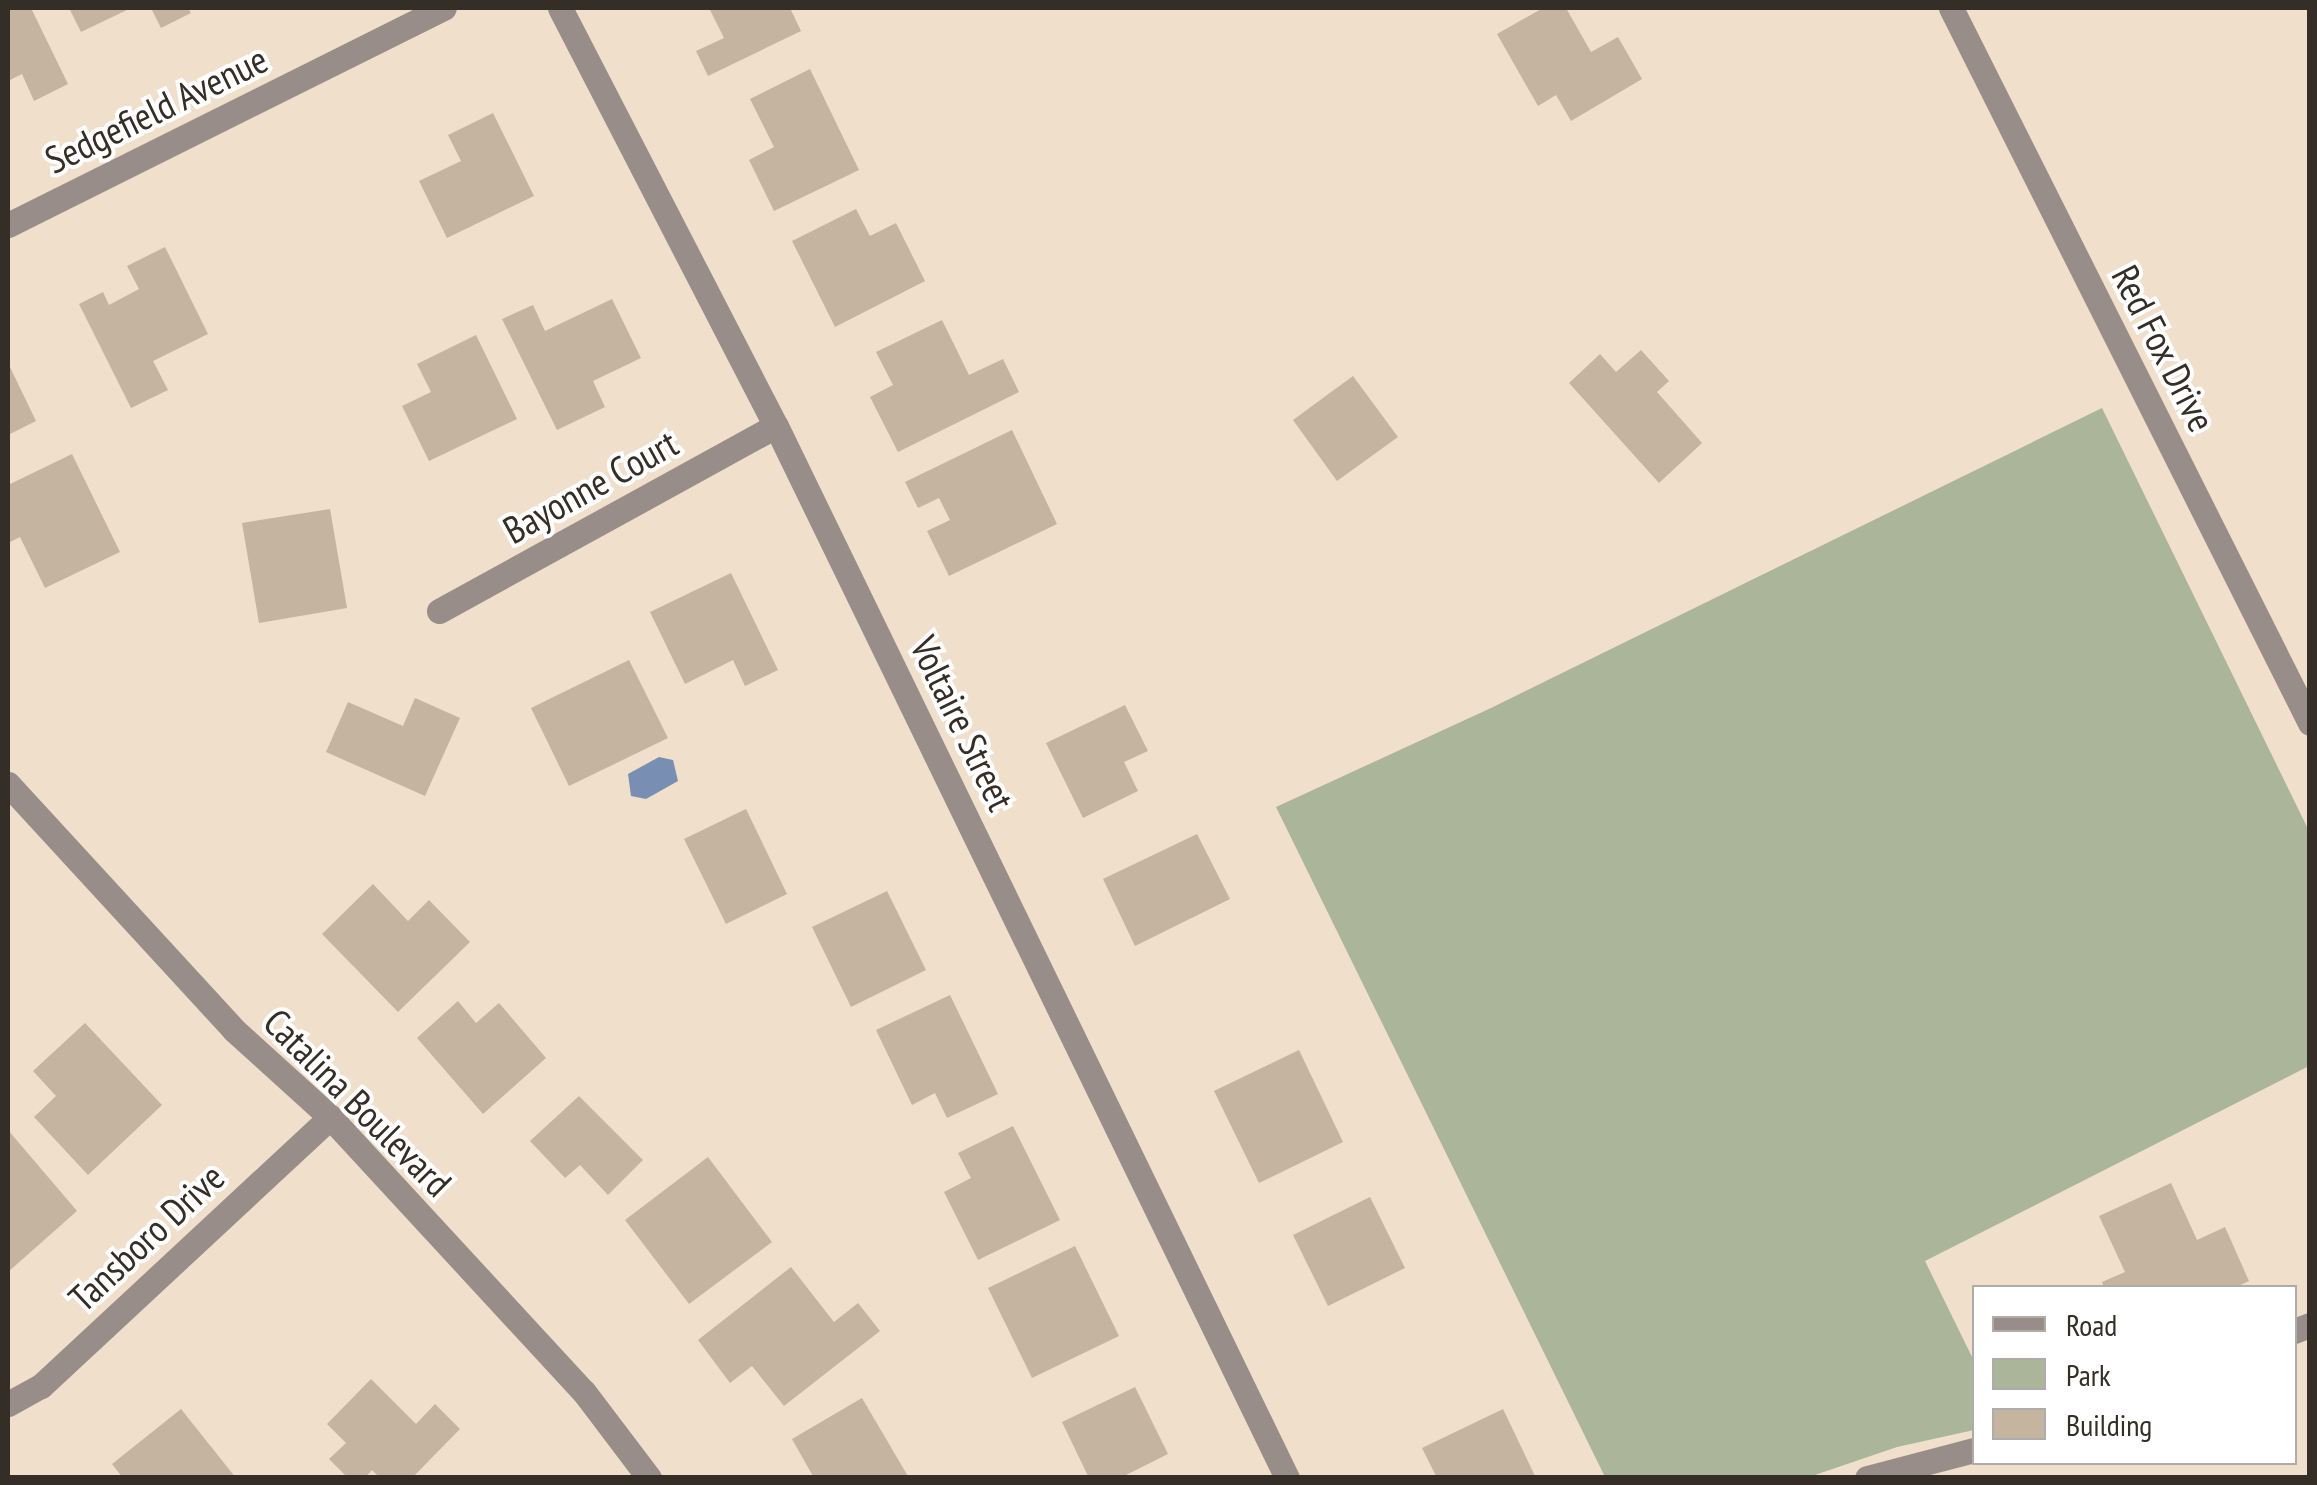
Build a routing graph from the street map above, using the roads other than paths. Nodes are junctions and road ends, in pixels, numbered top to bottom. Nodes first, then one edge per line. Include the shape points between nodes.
1 (444, 8) edge
2 (560, 8) edge
3 (1952, 8) edge
4 (8, 224) edge
5 (776, 426) junction
6 (439, 611) dead end
7 (2310, 723) edge
8 (8, 784) edge
9 (330, 1118) junction
10 (8, 1404) edge
11 (1972, 1451) edge
12 (649, 1478) edge
13 (1287, 1478) edge
14 (1867, 1478) edge

1 - 4 street, Sedgefield Avenue
2 - 5 street, Voltaire Street
3 - 7 street, Red Fox Drive
5 - 6 street, Bayonne Court
5 - 13 street, Voltaire Street
8 - 9 street, Catalina Boulevard via 234,1030
9 - 10 street, Tansboro Drive via 41,1386
9 - 12 street, Catalina Boulevard via 584,1392
11 - 14 street

